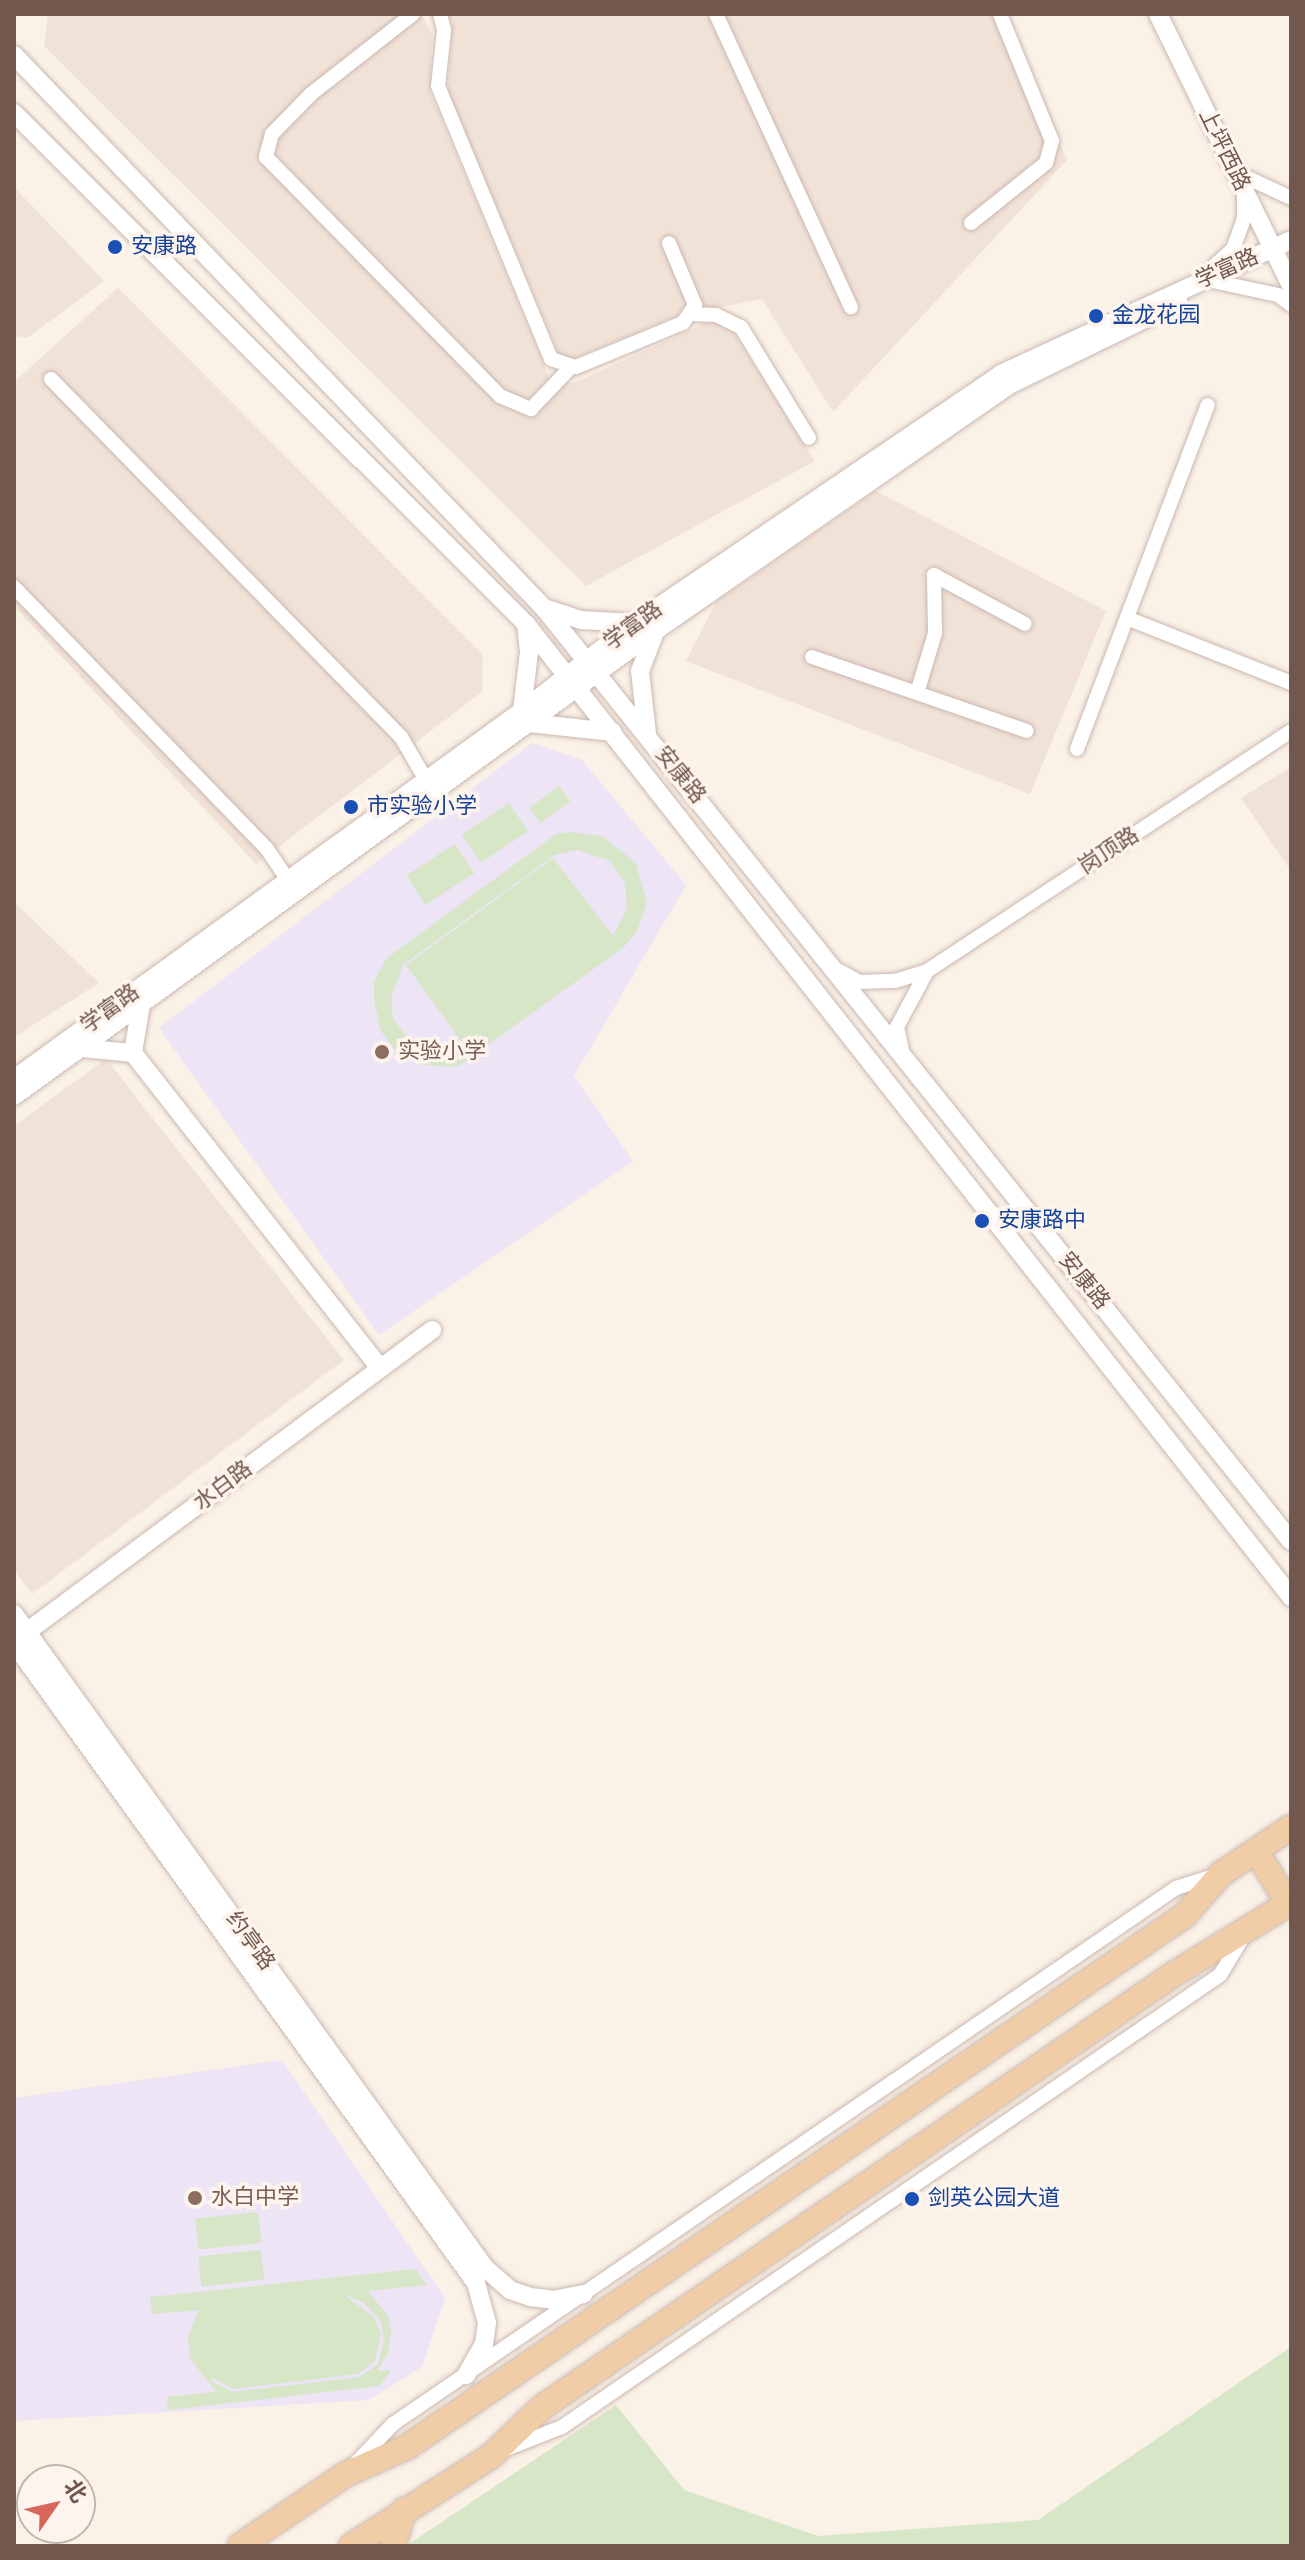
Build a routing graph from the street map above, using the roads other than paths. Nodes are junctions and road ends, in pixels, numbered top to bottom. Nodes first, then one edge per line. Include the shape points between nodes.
1 (413, 14) edge
2 (440, 14) edge
3 (716, 14) edge
4 (1000, 14) edge
5 (1158, 14) edge
6 (1167, 14) edge
7 (14, 55) edge
8 (14, 113) edge
9 (1245, 184) junction
10 (1291, 198) edge
11 (971, 223) dead end
12 (669, 243) dead end
13 (1282, 252) edge
14 (1202, 282) junction
15 (1291, 286) edge
16 (1291, 305) edge
17 (851, 307) dead end
18 (689, 314) junction
19 (570, 368) junction
20 (51, 379) dead end
21 (1208, 405) dead end
22 (809, 438) dead end
23 (14, 587) edge
24 (544, 608) junction
25 (1127, 618) junction
26 (635, 623) junction
27 (526, 624) junction
28 (1025, 624) dead end
29 (655, 631) junction
30 (812, 657) dead end
31 (592, 666) junction
32 (1291, 683) edge
33 (578, 687) junction
34 (917, 693) junction
35 (525, 717) junction
36 (1027, 731) dead end
37 (1291, 731) edge
38 (613, 732) junction
39 (647, 734) junction
40 (1077, 749) dead end
41 (426, 780) junction
42 (689, 785) junction
43 (667, 801) junction
44 (288, 880) junction
45 (833, 967) junction
46 (927, 971) junction
47 (141, 1004) junction
48 (81, 1048) junction
49 (133, 1053) junction
50 (904, 1055) junction
51 (14, 1079) edge
52 (14, 1096) edge
53 (432, 1330) dead end
54 (380, 1368) junction
55 (1291, 1541) edge
56 (1291, 1597) edge
57 (14, 1614) edge
58 (18, 1639) edge
59 (1291, 1827) edge
60 (1256, 1851) junction
61 (1221, 1874) junction
62 (1290, 1902) edge
63 (1247, 1930) junction
64 (481, 2276) junction
65 (655, 2277) junction
66 (583, 2294) junction
67 (677, 2315) junction
68 (466, 2375) junction
69 (491, 2456) junction
70 (346, 2474) junction
71 (404, 2510) junction
72 (240, 2546) edge
73 (351, 2546) edge
74 (393, 2546) edge

1 - 19 street via 311,94 272,134 266,157 500,396 531,409
2 - 19 street via 444,30 438,86 551,359
3 - 17 street
4 - 11 street via 1052,141 1046,163
5 - 9 street, 上坪西路
6 - 9 street, 上坪西路
7 - 24 street, 安康路
8 - 27 street, 安康路
9 - 10 street
9 - 13 street, 上坪西路
9 - 14 street via 1244,218 1233,249
12 - 18 street via 695,305
13 - 14 street, 学富路
13 - 15 street, 上坪西路
13 - 29 street, 学富路 via 1007,386
14 - 16 street via 1278,295
14 - 26 street, 学富路 via 1001,374
18 - 19 street via 683,323
18 - 22 street via 716,315 741,327
20 - 41 street via 401,737
21 - 25 street
23 - 44 street via 267,849
24 - 26 street via 581,620
24 - 31 street, 安康路
25 - 32 street
25 - 40 street
26 - 31 street, 学富路
27 - 33 street, 安康路
27 - 35 street
28 - 34 street via 934,575 935,633
29 - 31 street, 学富路
29 - 39 street via 640,671
30 - 34 street
31 - 33 street, 学富路
31 - 35 street, 学富路
31 - 39 street, 安康路
33 - 35 street, 学富路
33 - 38 street, 安康路
34 - 36 street
35 - 38 street
35 - 41 street, 学富路
35 - 47 street, 学富路
37 - 46 street, 岗顶路
38 - 43 street, 安康路
39 - 42 street, 安康路
41 - 44 street, 学富路
42 - 43 street
42 - 45 street, 安康路
43 - 56 street, 安康路
44 - 51 street, 学富路
45 - 46 street via 859,982 895,981
45 - 50 street, 安康路
46 - 50 street via 897,1027
47 - 48 street, 学富路
47 - 49 street
48 - 49 street
48 - 52 street, 学富路
49 - 54 street
50 - 55 street, 安康路
53 - 54 street, 水白路
54 - 58 street, 水白路
57 - 58 street, 约亭路
58 - 64 street, 约亭路
59 - 60 main road
60 - 61 main road
60 - 62 main road
61 - 65 main road via 1185,1915
61 - 66 street via 1176,1888
62 - 63 main road
63 - 67 main road via 1174,1974
63 - 69 street via 1220,1975 562,2427
64 - 66 street via 530,2297 553,2300
64 - 68 street via 484,2344
65 - 67 main road
65 - 70 main road via 407,2447
66 - 68 street
67 - 69 main road via 541,2408
68 - 70 street via 393,2424
69 - 71 main road
70 - 72 main road
71 - 73 main road
71 - 74 main road

